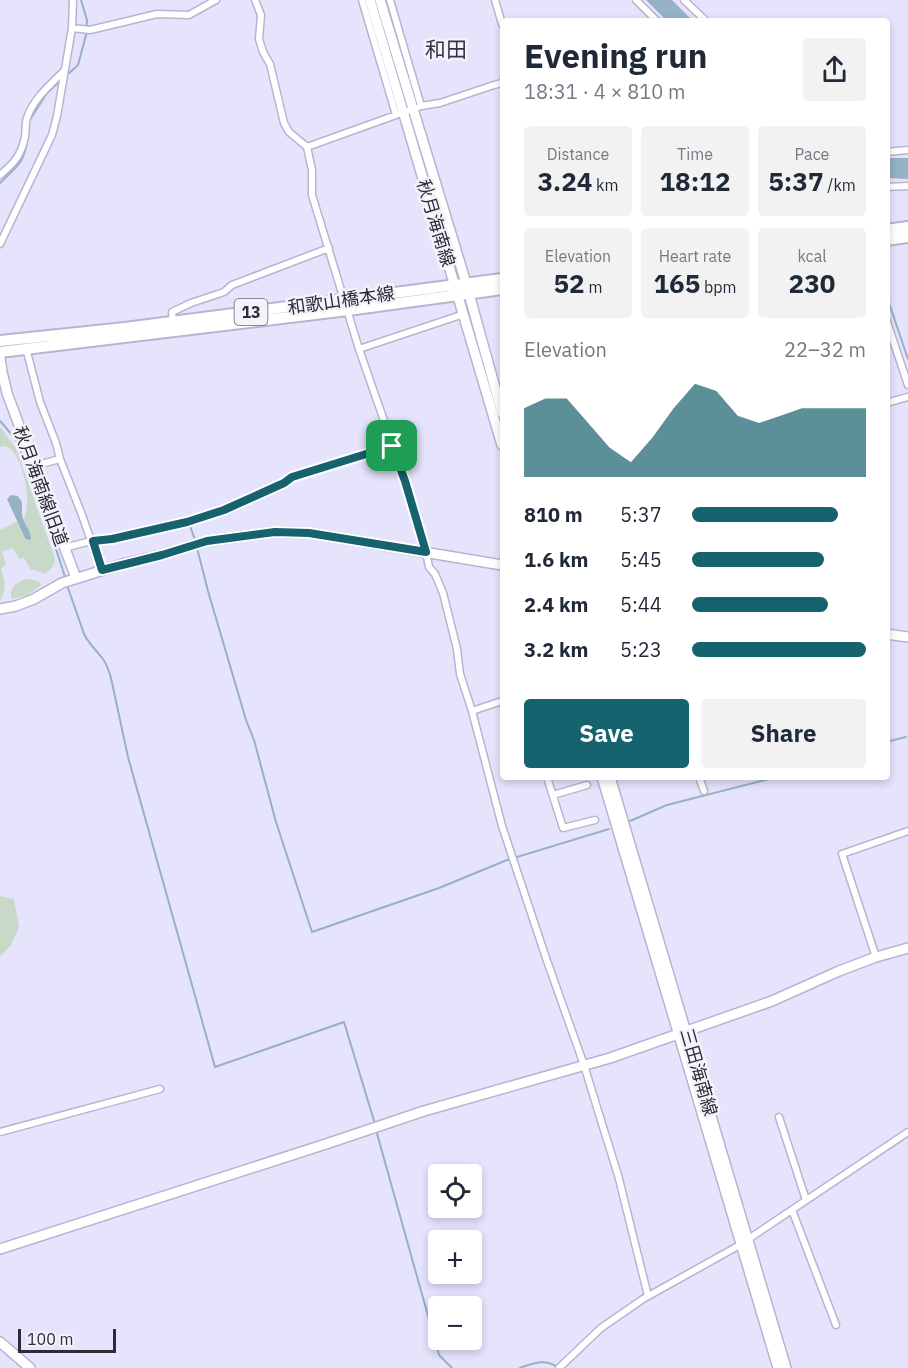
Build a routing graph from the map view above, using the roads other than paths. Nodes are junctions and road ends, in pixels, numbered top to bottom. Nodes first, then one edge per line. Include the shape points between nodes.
1 (73, 0) edge
2 (216, 0) edge
3 (255, 0) edge
4 (362, 0) edge
5 (370, 0) edge
6 (380, 0) edge
7 (390, 0) edge
8 (495, 0) edge
9 (636, 0) edge
10 (684, 0) edge
11 (500, 18) edge
12 (654, 18) edge
13 (701, 18) edge
14 (72, 28) junction
15 (65, 70) junction
16 (500, 84) edge
17 (408, 111) junction
18 (307, 147) junction
19 (908, 150) edge
20 (890, 152) edge
21 (0, 175) edge
22 (908, 186) edge
23 (890, 188) edge
24 (908, 227) edge
25 (890, 229) edge
26 (908, 237) edge
27 (890, 239) edge
28 (0, 244) edge
29 (329, 248) junction
30 (500, 279) edge
31 (461, 289) junction
32 (500, 290) edge
33 (347, 305) junction
34 (464, 314) junction
35 (173, 326) junction
36 (890, 331) edge
37 (0, 341) edge
38 (26, 348) junction
39 (359, 349) junction
40 (0, 352) edge
41 (0, 358) edge
42 (908, 385) edge
43 (908, 397) edge
44 (890, 402) edge
45 (500, 407) edge
46 (500, 438) edge
47 (392, 446) junction
48 (60, 459) junction
49 (34, 466) junction
50 (92, 541) junction
51 (64, 548) junction
52 (426, 552) junction
53 (500, 565) edge
54 (102, 570) junction
55 (70, 581) junction
56 (0, 609) edge
57 (890, 635) edge
58 (908, 637) edge
59 (500, 702) edge
60 (472, 711) junction
61 (548, 780) edge
62 (603, 780) edge
63 (611, 780) edge
64 (700, 780) edge
65 (587, 785) dead end
66 (704, 791) dead end
67 (553, 795) junction
68 (595, 820) dead end
69 (908, 831) edge
70 (908, 948) edge
71 (876, 957) junction
72 (682, 1033) junction
73 (584, 1065) junction
74 (160, 1089) dead end
75 (780, 1117) dead end
76 (0, 1132) edge
77 (908, 1132) edge
78 (806, 1200) junction
79 (792, 1210) junction
80 (744, 1242) junction
81 (0, 1249) edge
82 (648, 1296) junction
83 (836, 1325) dead end
84 (0, 1342) edge
85 (30, 1368) edge
86 (559, 1368) edge
87 (777, 1368) edge
88 (786, 1368) edge

1 - 14 street
2 - 14 street via 189,15 158,14 90,30
3 - 18 street via 261,15 259,39 270,64 284,123
4 - 17 street
5 - 17 main road, 秋月海南線
6 - 17 main road, 秋月海南線
7 - 17 street
8 - 11 street
9 - 12 street
10 - 13 street
14 - 15 street
15 - 21 street via 40,95 27,119 21,153
15 - 28 street via 52,135
16 - 17 street
17 - 18 street
17 - 31 main road, 秋月海南線
18 - 29 street via 312,195
19 - 20 street
22 - 23 street
24 - 25 main road
26 - 27 main road
29 - 33 street
29 - 35 street via 172,312
30 - 31 main road, 和歌山橋本線 / 13
31 - 32 main road, 和歌山橋本線 / 13
31 - 33 main road, 和歌山橋本線 / 13
31 - 34 main road, 秋月海南線
31 - 45 main road, 秋月海南線
33 - 35 main road, 和歌山橋本線 / 13
33 - 39 street
34 - 39 street
34 - 46 main road, 秋月海南線
35 - 37 main road, 和歌山橋本線 / 13
35 - 38 main road, 和歌山橋本線 / 13
36 - 42 street
38 - 40 main road, 和歌山橋本線 / 13
38 - 48 street
39 - 47 street
41 - 49 main road, 秋月海南線旧道
43 - 44 street
47 - 50 street via 292,477 224,510 187,522
47 - 52 street
48 - 49 street
48 - 50 street
49 - 51 main road, 秋月海南線旧道
50 - 51 street
50 - 54 street
51 - 55 main road, 秋月海南線旧道
52 - 53 main road
52 - 54 main road via 309,533 275,532 207,541
52 - 60 street via 443,593
54 - 55 main road
55 - 56 main road via 34,599
57 - 58 main road
59 - 60 street
60 - 73 street via 502,826
61 - 67 street
62 - 72 main road, 三田海南線
63 - 72 main road, 三田海南線
64 - 66 street
65 - 67 street
67 - 68 street via 563,828
69 - 71 street via 842,854
70 - 71 main road
71 - 72 main road via 772,1001
72 - 73 main road
72 - 80 main road, 三田海南線
73 - 81 main road via 424,1111
73 - 82 street via 618,1175
74 - 76 street
75 - 78 street
77 - 78 street
78 - 79 street
79 - 80 street
79 - 83 street
80 - 82 street
80 - 87 main road, 三田海南線
80 - 88 main road, 三田海南線
82 - 86 street via 601,1328
84 - 85 main road

